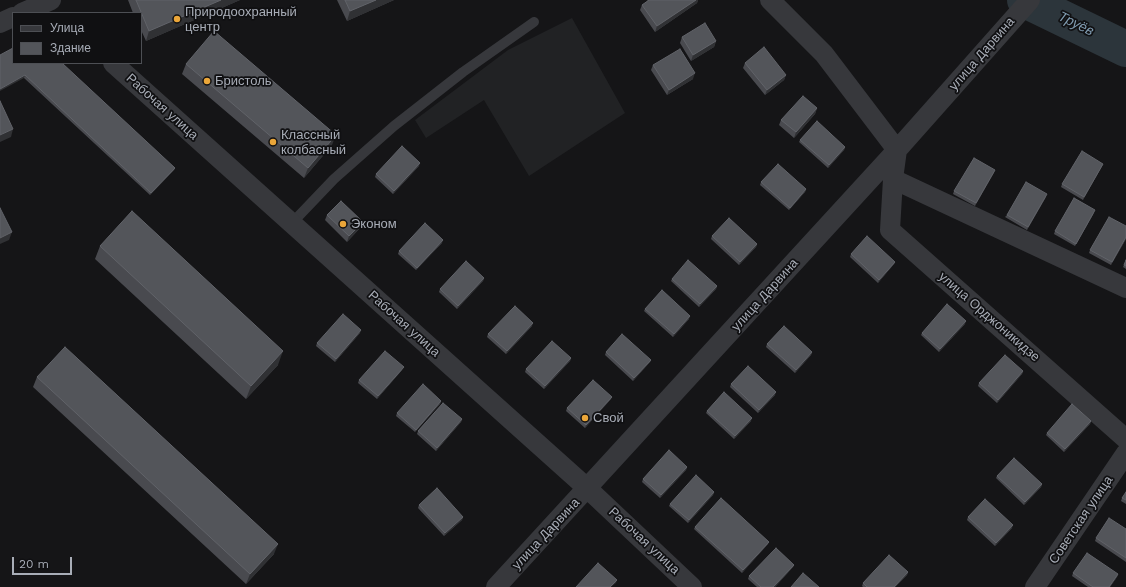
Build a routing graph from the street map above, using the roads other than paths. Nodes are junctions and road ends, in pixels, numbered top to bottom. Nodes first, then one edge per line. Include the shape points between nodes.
1 (770, 0) edge
2 (1030, 0) edge
3 (50, 4) edge
4 (25, 12) edge
5 (12, 17) edge
6 (534, 22) dead end
7 (0, 23) edge
8 (114, 64) edge
9 (897, 150) junction
10 (893, 179) junction
11 (292, 224) junction
12 (1126, 288) edge
13 (1126, 439) edge
14 (1126, 453) edge
15 (587, 488) junction
16 (496, 587) edge
17 (692, 587) edge
18 (1035, 587) edge

1 - 9 street via 824,54
2 - 9 street, улица Дарвина
3 - 4 street
5 - 7 street
6 - 11 lane via 463,72 394,126 334,179
8 - 11 street, Рабочая улица
9 - 10 street, улица Орджоникидзе
9 - 15 street, улица Дарвина
10 - 12 street
10 - 13 street, улица Орджоникидзе via 890,230
11 - 15 street, Рабочая улица
14 - 18 street, Советская улица
15 - 16 street, улица Дарвина
15 - 17 street, Рабочая улица

